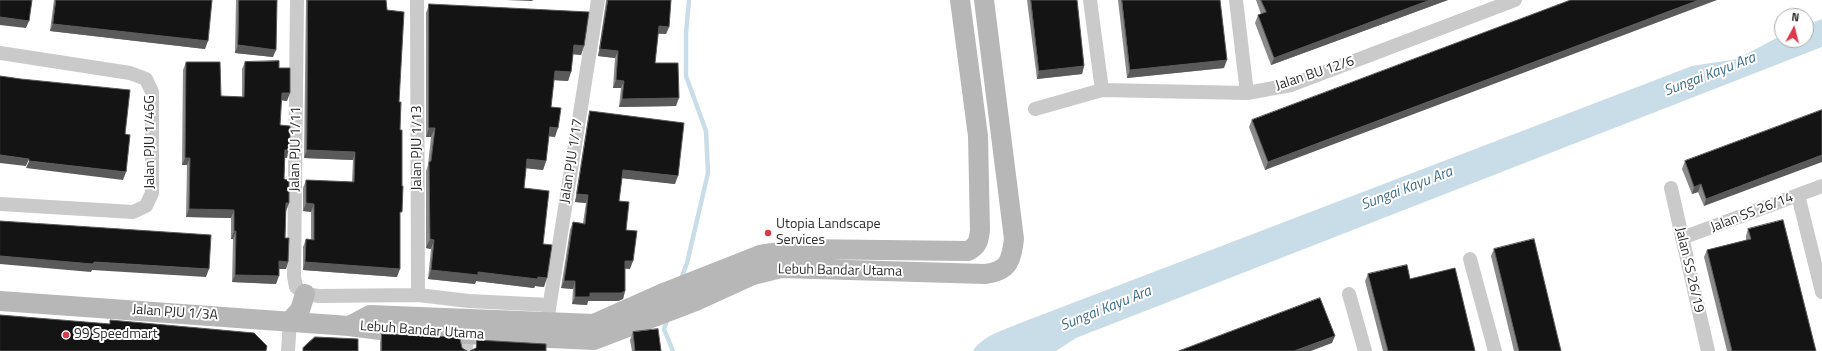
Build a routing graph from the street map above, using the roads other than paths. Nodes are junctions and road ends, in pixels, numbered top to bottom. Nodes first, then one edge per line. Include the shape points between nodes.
1 (297, 0) edge
2 (960, 0) edge
3 (984, 0) edge
4 (1090, 0) edge
5 (1236, 0) edge
6 (1515, 0) edge
7 (417, 2) edge
8 (432, 5) edge
9 (596, 6) edge
10 (580, 12) edge
11 (0, 53) edge
12 (1102, 90) junction
13 (1247, 93) junction
14 (1035, 109) dead end
15 (999, 129) junction
16 (978, 136) junction
17 (1822, 186) edge
18 (1671, 188) dead end
19 (1798, 195) junction
20 (0, 204) edge
21 (1682, 238) junction
22 (1470, 259) dead end
23 (843, 260) junction
24 (1822, 292) edge
25 (305, 294) junction
26 (1349, 294) dead end
27 (418, 295) junction
28 (0, 301) edge
29 (548, 314) junction
30 (624, 320) junction
31 (290, 321) junction
32 (349, 326) joint
33 (467, 326) edge
34 (288, 351) edge
35 (1364, 351) edge
36 (1495, 351) edge
37 (1708, 351) edge

1 - 25 street, Jalan PJU 1/11 via 294,276 296,287
2 - 16 main road, Lebuh Bandar Utama
3 - 15 main road, Lebuh Bandar Utama
4 - 12 street
5 - 13 street
6 - 13 street, Jalan BU 12/6 via 1291,85
7 - 8 street
7 - 27 street, Jalan PJU 1/13
9 - 10 street
9 - 29 street, Jalan PJU 1/17
11 - 20 street, Jalan PJU 1/46G via 130,73 146,79 152,92 152,194 146,206 133,212
12 - 13 street, Jalan BU 12/6
12 - 14 street, Jalan BU 12/6
15 - 16 street
15 - 23 main road, Lebuh Bandar Utama via 1014,239 1009,262 1004,268 985,274
16 - 23 main road, Lebuh Bandar Utama via 978,244 968,251
17 - 19 street, Jalan SS 26/14
18 - 21 street, Jalan SS 26/19
19 - 21 street, Jalan SS 26/14
19 - 24 street
21 - 37 street, Jalan SS 26/19
22 - 36 street
23 - 30 main road, Lebuh Bandar Utama via 781,268 753,275 662,315
23 - 30 main road, Lebuh Bandar Utama via 799,250 760,255 666,292
25 - 27 street
25 - 31 main road via 300,310
26 - 35 street
27 - 33 street
28 - 31 main road, Jalan PJU 1/3A
29 - 30 main road, Lebuh Bandar Utama via 594,324
29 - 33 main road, Lebuh Bandar Utama
30 - 33 main road, Lebuh Bandar Utama via 594,340
31 - 32 main road, Jalan PJU 1/3A
31 - 34 street
32 - 33 main road, Lebuh Bandar Utama via 370,315

